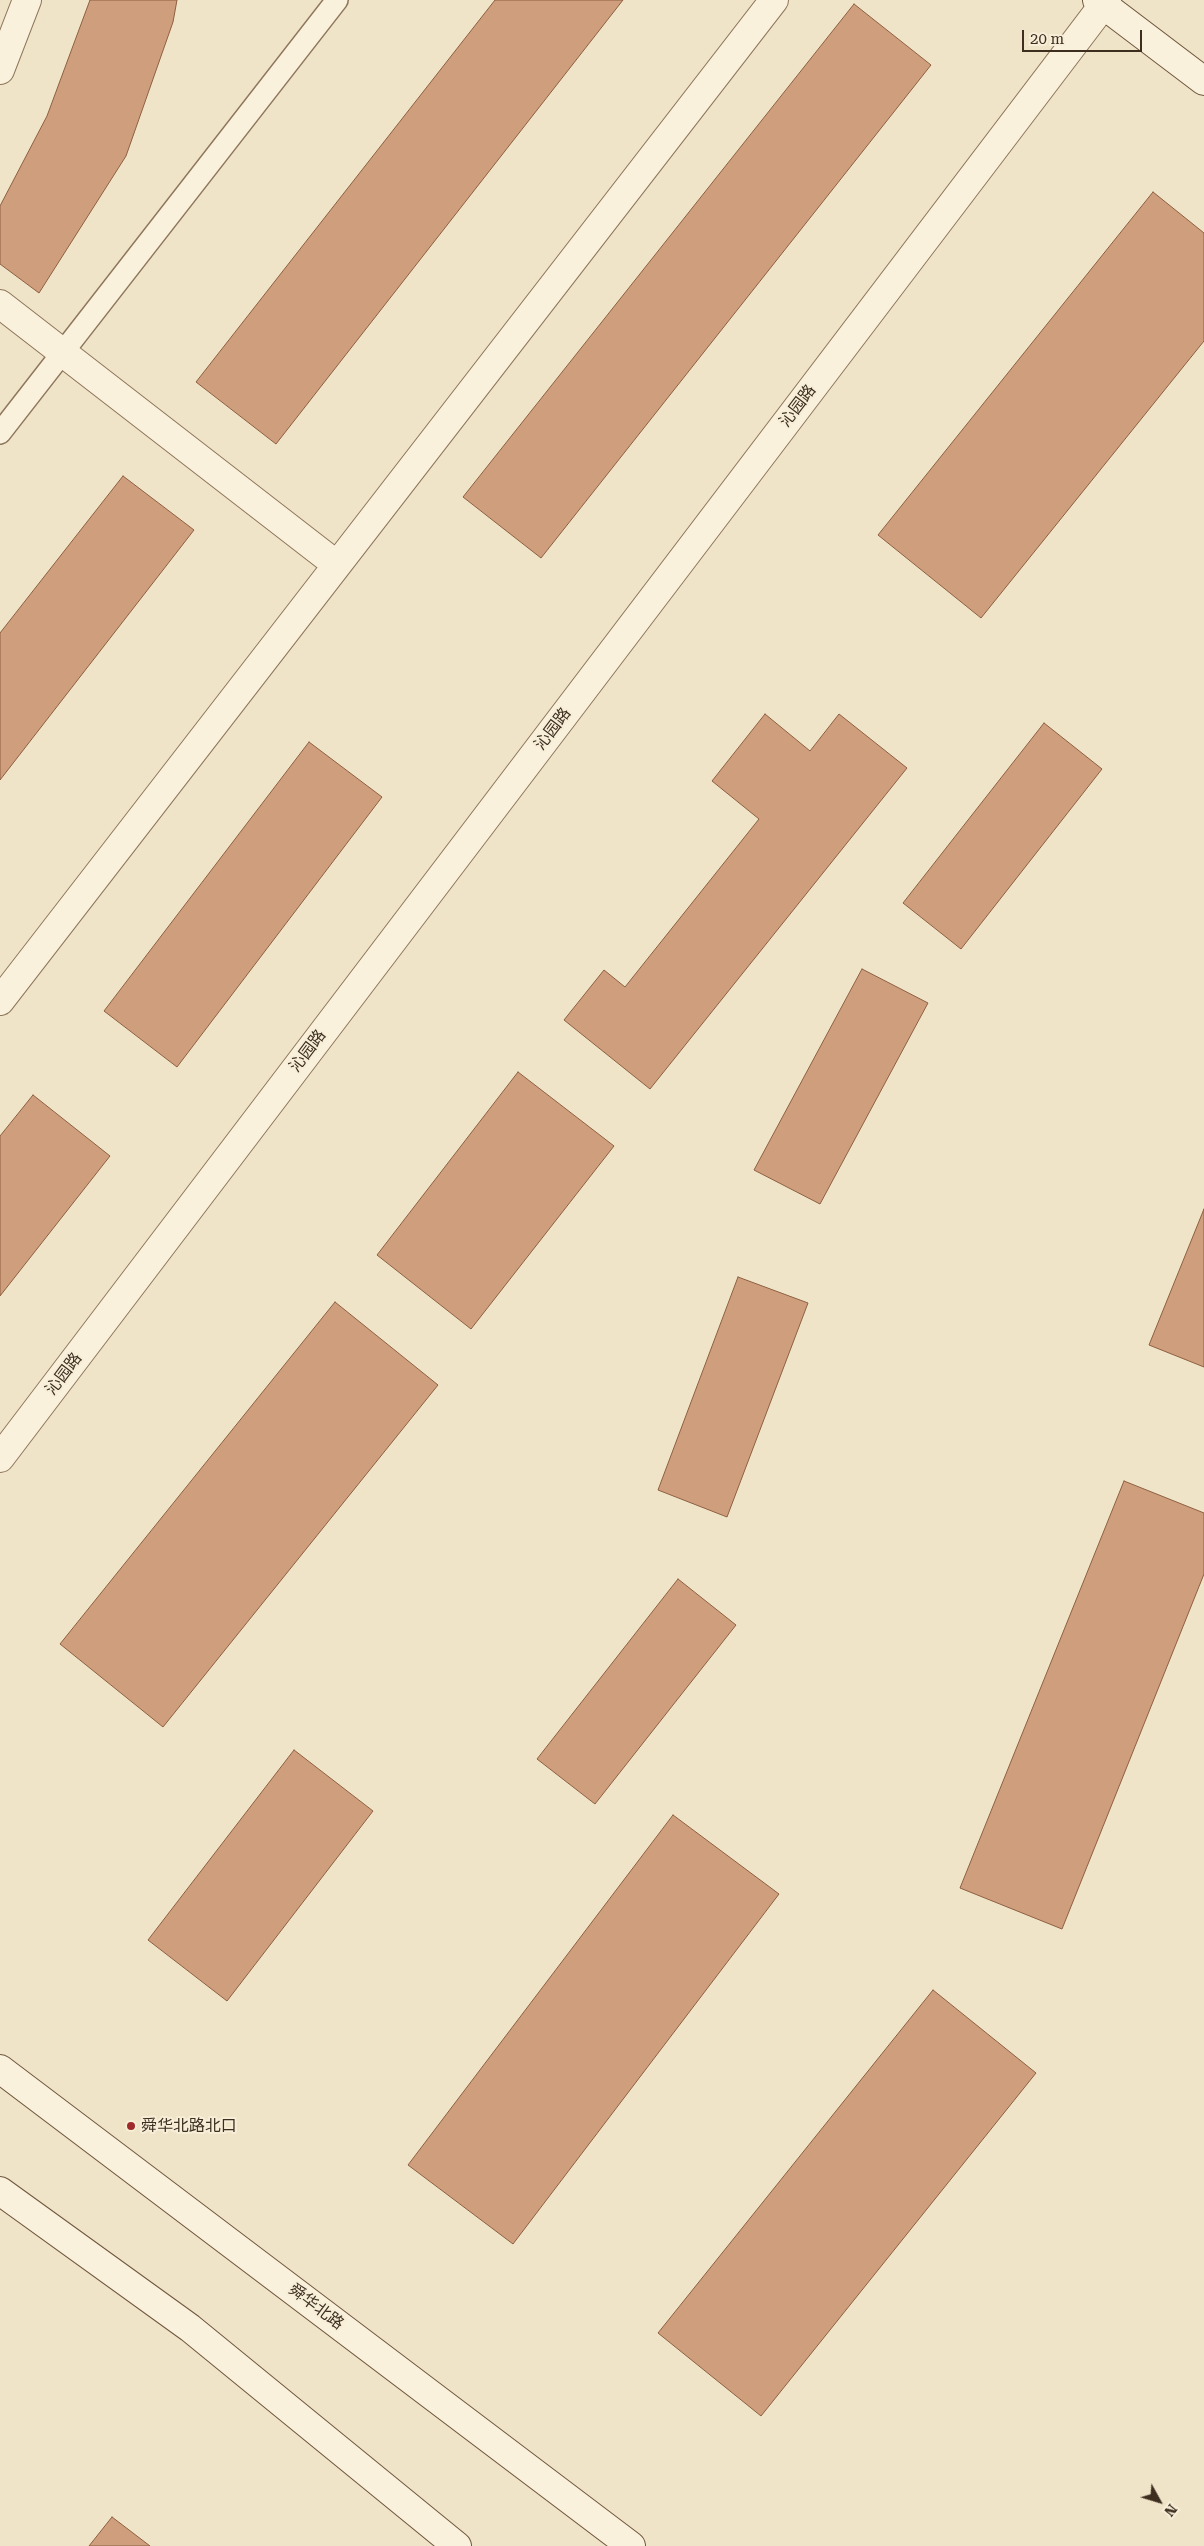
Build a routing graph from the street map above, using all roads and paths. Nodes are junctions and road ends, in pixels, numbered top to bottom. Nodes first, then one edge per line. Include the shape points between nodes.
1 (28, 0) edge
2 (337, 0) edge
3 (774, 0) edge
4 (1102, 2) edge
5 (0, 70) edge
6 (1204, 81) edge
7 (0, 304) edge
8 (62, 353) junction
9 (0, 433) edge
10 (337, 565) junction
11 (0, 1001) edge
12 (0, 1458) edge
13 (0, 2069) edge
14 (0, 2191) edge
15 (457, 2546) edge
16 (632, 2546) edge

1 - 5 street
2 - 8 lane
3 - 10 street
4 - 6 street
4 - 12 street, 沁园路
7 - 8 street
8 - 9 lane
8 - 10 street
10 - 11 street
13 - 16 street, 舜华北路
14 - 15 street via 190,2328

